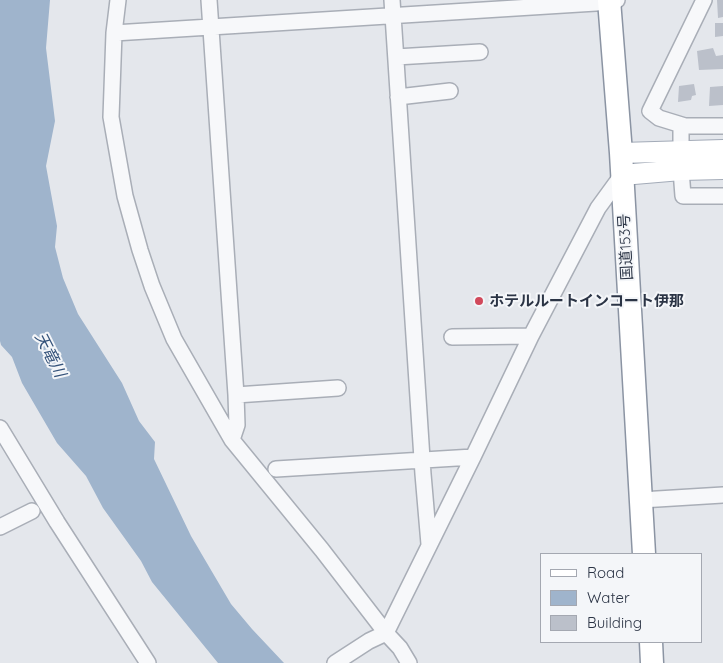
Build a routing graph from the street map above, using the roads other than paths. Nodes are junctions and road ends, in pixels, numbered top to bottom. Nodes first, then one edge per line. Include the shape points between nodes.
1 (118, 0) edge
2 (209, 0) edge
3 (392, 0) edge
4 (609, 0) edge
5 (618, 0) edge
6 (704, 0) edge
7 (393, 16) junction
8 (210, 26) junction
9 (114, 33) junction
10 (480, 52) dead end
11 (396, 57) junction
12 (450, 91) dead end
13 (398, 97) junction
14 (681, 125) junction
15 (723, 126) edge
16 (621, 153) junction
17 (681, 160) junction
18 (714, 160) edge
19 (622, 176) junction
20 (723, 196) edge
21 (531, 336) junction
22 (452, 337) dead end
23 (338, 388) dead end
24 (236, 395) junction
25 (0, 428) edge
26 (232, 440) junction
27 (473, 457) junction
28 (422, 459) junction
29 (276, 469) dead end
30 (723, 496) edge
31 (641, 500) junction
32 (32, 511) dead end
33 (0, 527) edge
34 (429, 544) junction
35 (644, 553) edge
36 (386, 632) junction
37 (651, 643) edge
38 (148, 663) edge
39 (335, 663) edge
40 (409, 663) edge
41 (652, 663) edge

1 - 9 street
2 - 8 street
3 - 7 street
4 - 5 street
4 - 7 street
4 - 16 highway, 国道153号
6 - 14 street via 650,111 659,118
7 - 8 street
7 - 11 street
8 - 9 street
8 - 24 street
9 - 26 street via 111,117 125,196 140,250 174,339
10 - 11 street
11 - 13 street
12 - 13 street
13 - 28 street
14 - 15 street
14 - 17 street
16 - 17 main road
16 - 19 highway, 国道153号
17 - 18 main road
17 - 19 main road
17 - 20 street via 682,196
19 - 21 street via 598,208
19 - 31 highway, 国道153号
21 - 22 street
21 - 27 street
23 - 24 street
24 - 26 street via 237,426
25 - 38 street
26 - 36 street
27 - 28 street
27 - 34 street
28 - 29 street
28 - 34 street
30 - 31 street
31 - 35 highway, 国道153号
32 - 33 street
34 - 36 street
36 - 39 street
36 - 40 street
37 - 41 highway

